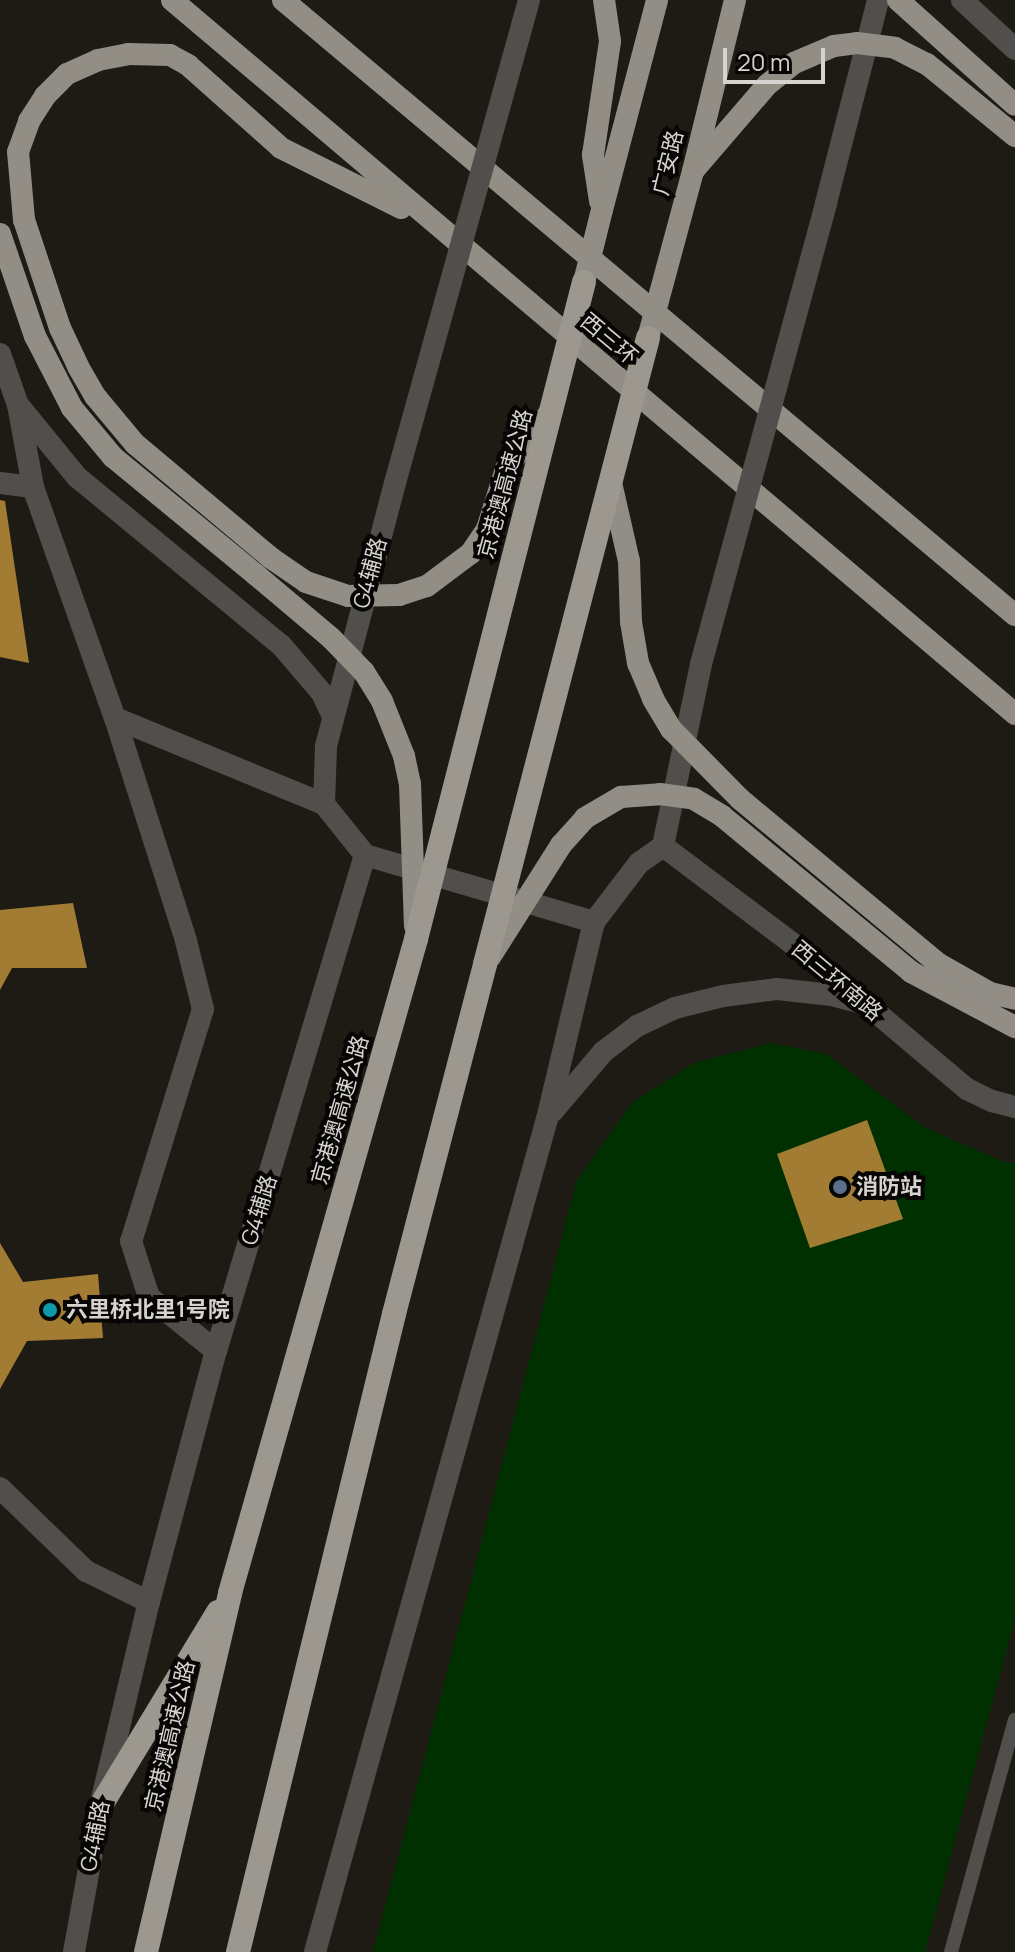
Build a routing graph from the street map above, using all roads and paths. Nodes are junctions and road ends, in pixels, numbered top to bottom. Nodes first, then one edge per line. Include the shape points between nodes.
1 (172, 0) edge
2 (283, 0) edge
3 (529, 0) edge
4 (604, 0) edge
5 (657, 0) edge
6 (735, 0) edge
7 (878, 0) edge
8 (898, 0) edge
9 (962, 0) edge
10 (1015, 49) edge
11 (1015, 105) edge
12 (1015, 136) edge
13 (693, 171) junction
14 (602, 210) junction
15 (433, 224) junction
16 (0, 234) edge
17 (584, 282) joint
18 (648, 338) joint
19 (0, 354) edge
20 (18, 405) junction
21 (552, 410) junction
22 (0, 483) edge
23 (33, 487) junction
24 (612, 487) junction
25 (263, 566) junction
26 (991, 595) junction
27 (1015, 596) edge
28 (1015, 615) edge
29 (332, 714) junction
30 (1015, 714) edge
31 (115, 718) junction
32 (324, 804) junction
33 (663, 846) junction
34 (365, 855) junction
35 (594, 922) junction
36 (416, 939) junction
37 (485, 964) junction
38 (1015, 999) edge
39 (867, 1006) junction
40 (1015, 1027) edge
41 (1015, 1107) edge
42 (547, 1119) junction
43 (216, 1351) junction
44 (0, 1488) edge
45 (230, 1593) junction
46 (149, 1602) junction
47 (1015, 1720) edge
48 (100, 1807) junction
49 (74, 1952) edge
50 (146, 1952) edge
51 (238, 1952) edge
52 (315, 1952) edge
53 (951, 1952) edge

1 - 15 highway, 西三环
2 - 26 highway
3 - 29 street, G4辅路, bridge
4 - 14 highway via 609,53 593,155
5 - 14 highway
6 - 13 highway, 广安路
7 - 33 street, bridge via 701,664
8 - 11 highway
9 - 10 street
12 - 13 highway, bridge via 927,64 895,48 857,43 834,46 794,63 767,85
13 - 18 highway, 广安路, bridge
14 - 17 highway, bridge
15 - 25 highway via 281,148 170,55 128,54 67,74 29,121 18,152 24,220 78,366 135,444
15 - 30 highway, 西三环
16 - 25 highway via 35,336 72,408 113,457
17 - 21 highway, 京港澳高速公路, bridge
18 - 24 highway, bridge
19 - 20 street
20 - 23 street
20 - 29 street via 77,477 281,645 322,693
21 - 25 highway, bridge via 506,469 487,529 471,553 427,586 399,595 348,596
21 - 36 highway, 京港澳高速公路, bridge
22 - 23 street
23 - 31 street
24 - 37 highway, bridge
24 - 38 highway, bridge via 629,561 638,663 671,729 740,799 939,964 990,993
25 - 36 highway, bridge via 364,672 387,713 410,784
26 - 27 highway
26 - 28 highway
29 - 32 street, G4辅路
31 - 32 street
31 - 43 street via 203,1009 131,1241 149,1297
32 - 34 street
33 - 35 street via 639,863
33 - 39 street, 西三环南路
34 - 35 street
34 - 43 street, G4辅路
35 - 42 street
36 - 45 highway, 京港澳高速公路
37 - 40 highway, bridge via 561,845 585,818 621,797 660,794 694,799 722,816 911,972
37 - 51 highway
39 - 41 street, 西三环南路 via 967,1089
39 - 42 street via 832,995 777,989 675,1008 637,1026 603,1052
42 - 52 street
43 - 46 street, G4辅路
44 - 46 street via 86,1571
45 - 48 highway
45 - 50 highway, 京港澳高速公路
46 - 48 street, G4辅路
47 - 53 lane
48 - 49 street, G4辅路

